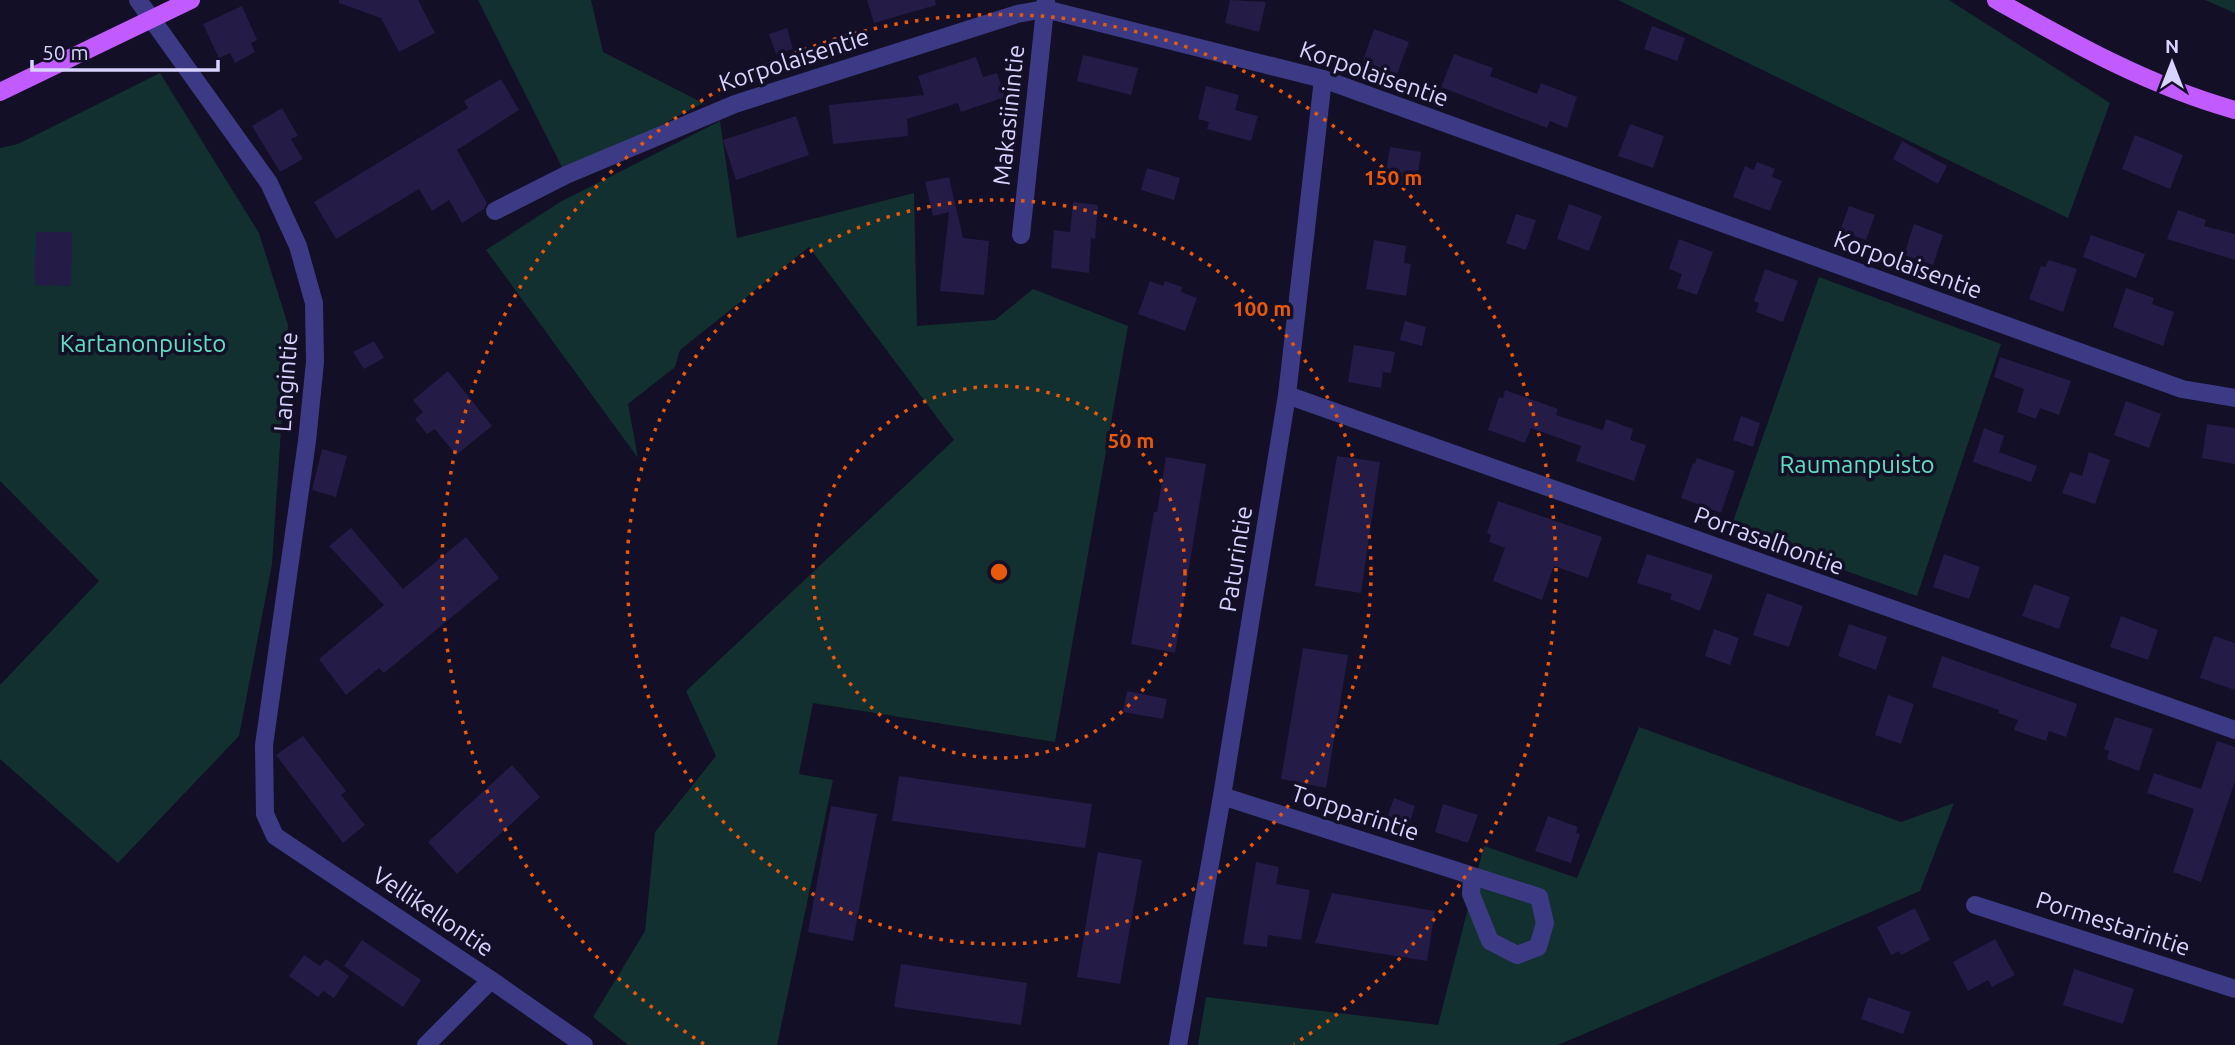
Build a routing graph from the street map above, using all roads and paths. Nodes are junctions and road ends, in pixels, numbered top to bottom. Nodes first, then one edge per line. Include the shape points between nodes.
1 (138, 0) edge
2 (191, 0) edge
3 (1996, 0) edge
4 (1046, 4) edge
5 (152, 18) junction
6 (1323, 79) junction
7 (0, 92) edge
8 (2235, 110) edge
9 (495, 211) dead end
10 (1021, 235) dead end
11 (1287, 395) junction
12 (2235, 398) edge
13 (2235, 730) edge
14 (1222, 796) junction
15 (265, 814) joint
16 (1472, 876) junction
17 (1975, 905) dead end
18 (491, 980) junction
19 (2235, 989) edge
20 (426, 1045) edge
21 (584, 1045) edge
22 (1178, 1045) edge

1 - 5 street, Langintie
2 - 5 main road
3 - 8 main road via 2141,77
4 - 6 street, Korpolaisentie
4 - 9 street, Korpolaisentie via 735,104 566,175
4 - 10 street, Makasiinintie
5 - 7 main road
5 - 15 street, Langintie via 269,183 298,246 314,303 315,362 307,441 264,745
6 - 11 street, Paturintie
6 - 12 street, Korpolaisentie via 2182,389
11 - 13 street, Porrasalhontie
11 - 14 street, Paturintie
14 - 16 street, Torpparintie
14 - 22 street, Paturintie
15 - 18 street, Vellikellontie via 275,836
16 - 16 street, Torpparintie via 1539,897 1545,923 1538,947 1517,955 1490,941 1471,894
17 - 19 street, Pormestarintie
18 - 20 street
18 - 21 street, Vellikellontie

